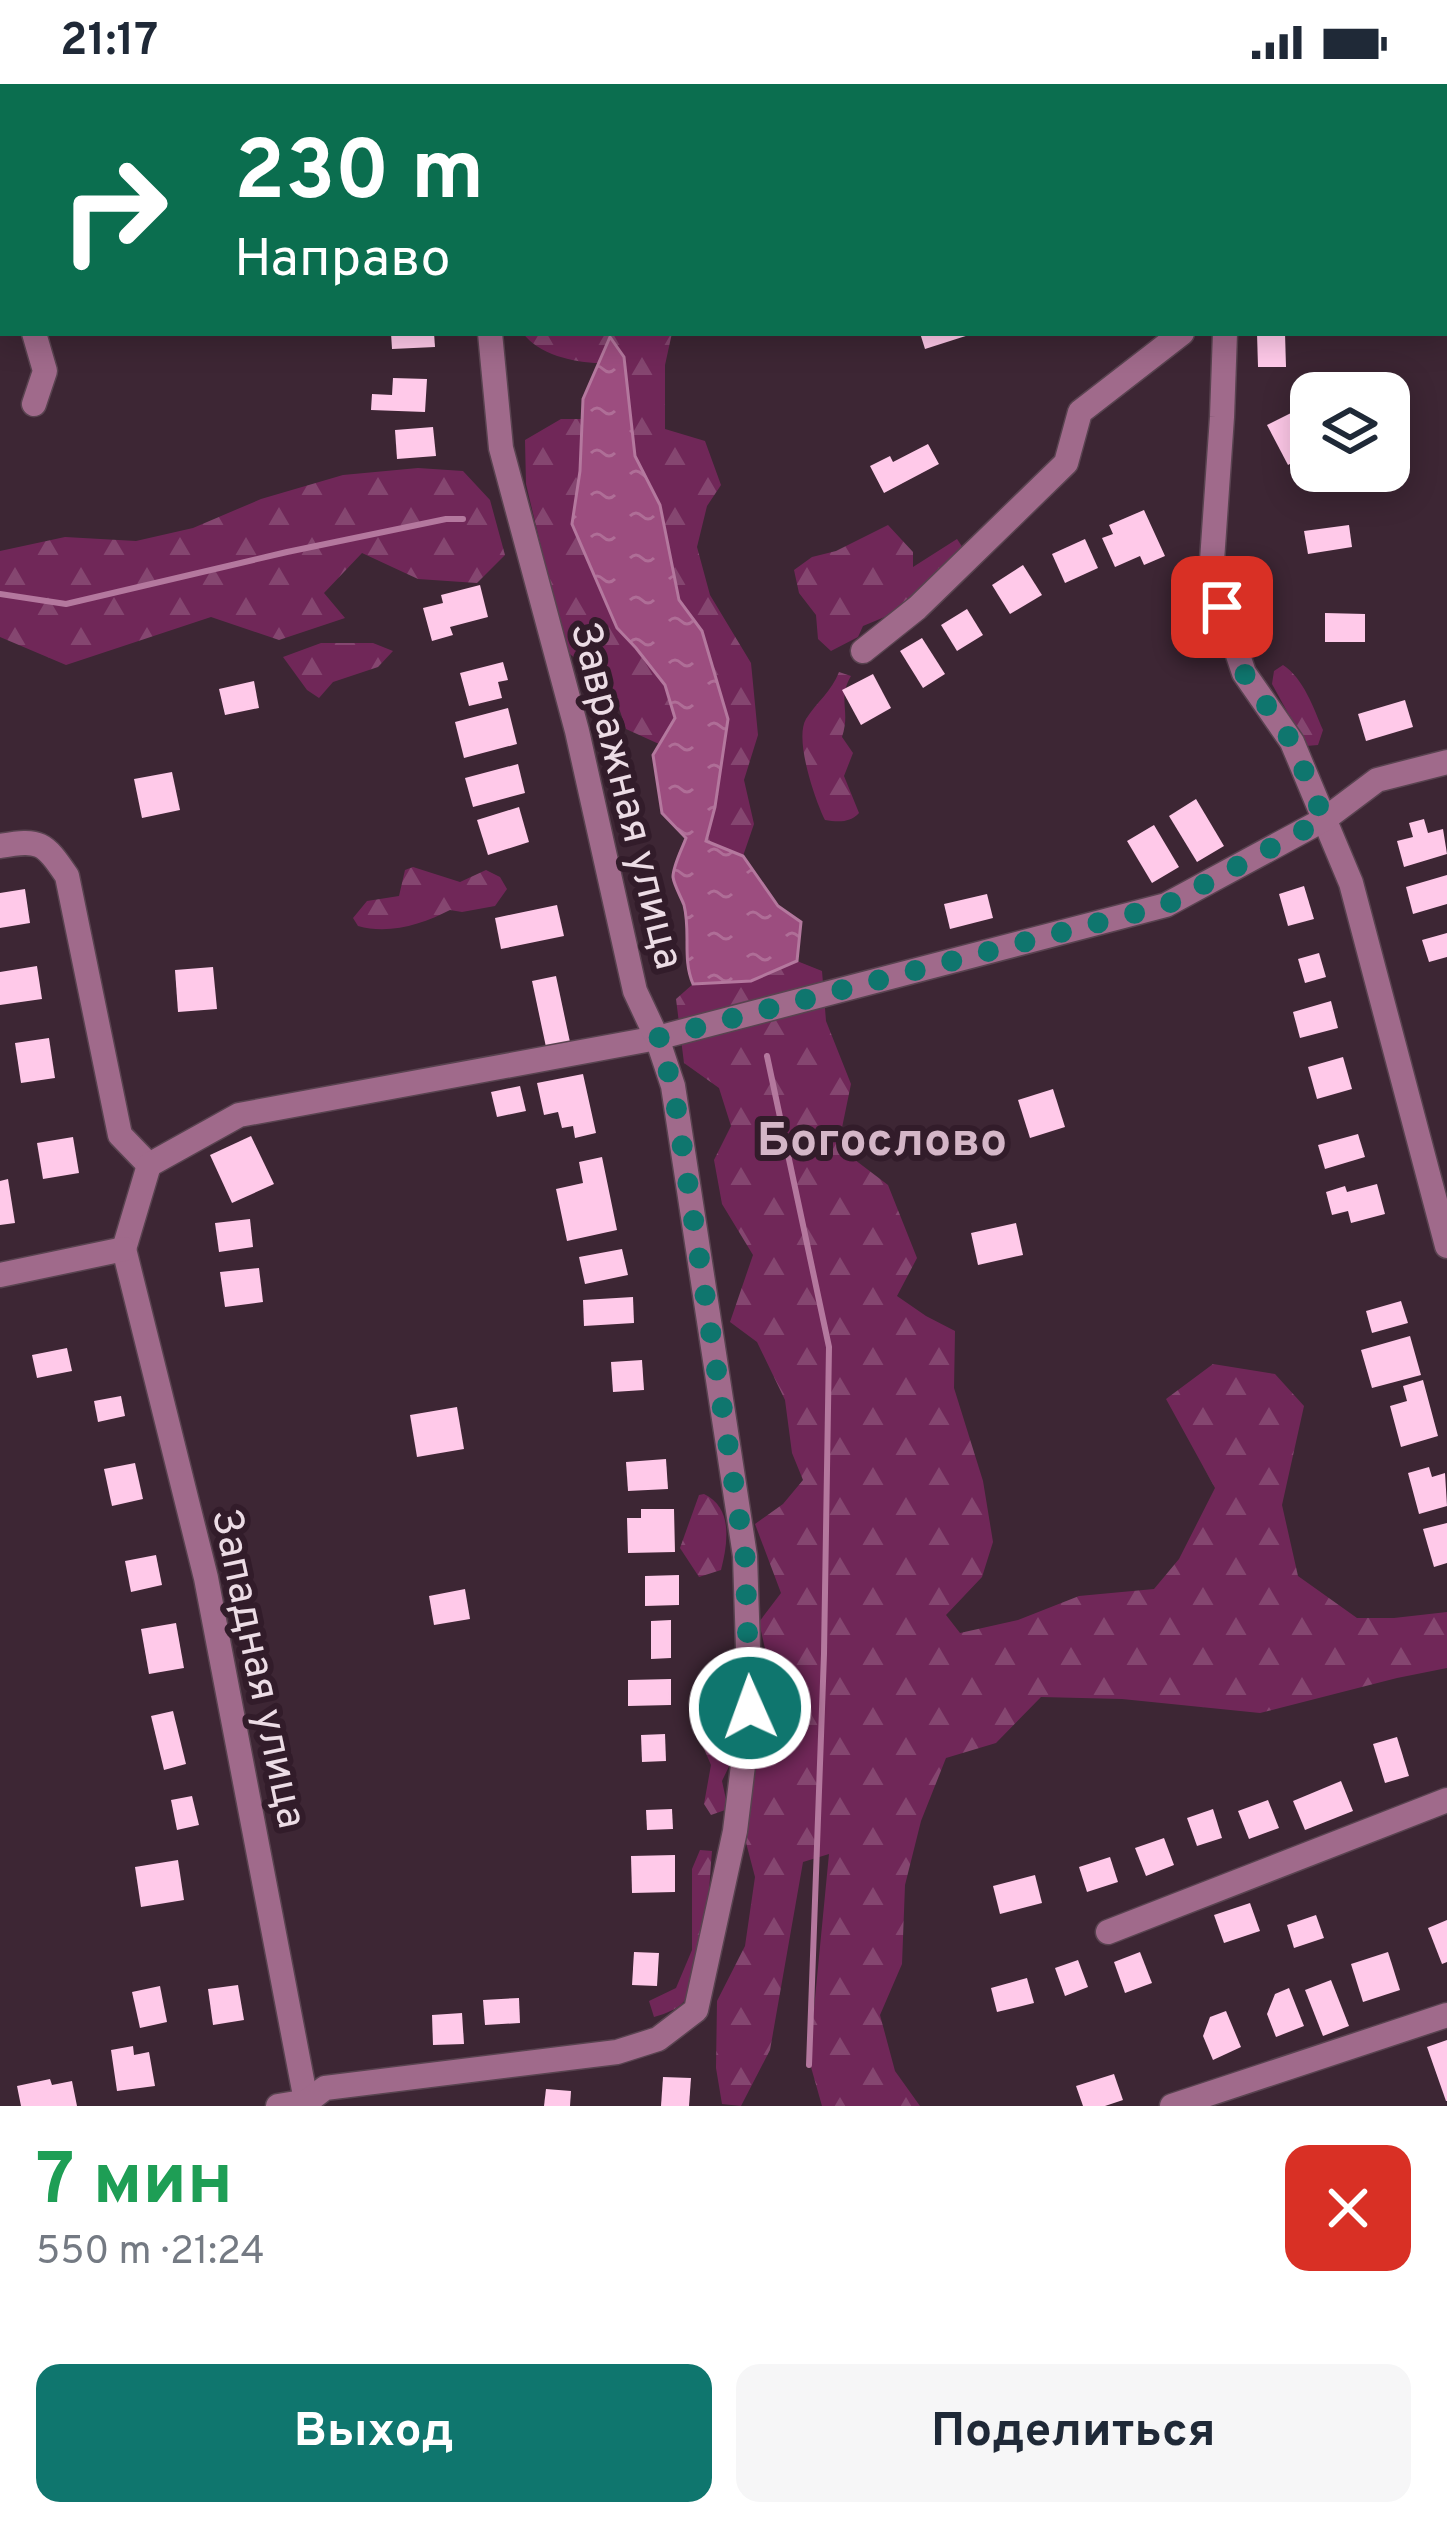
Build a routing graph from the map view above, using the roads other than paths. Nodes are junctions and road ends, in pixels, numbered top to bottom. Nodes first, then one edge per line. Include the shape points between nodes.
1 (35, 336) edge
2 (490, 336) edge
3 (1178, 336) edge
4 (1225, 336) edge
5 (34, 404) dead end
6 (863, 651) dead end
7 (1447, 762) edge
8 (1324, 819) junction
9 (0, 846) edge
10 (657, 1038) junction
11 (149, 1165) junction
12 (1447, 1246) edge
13 (124, 1249) junction
14 (0, 1275) edge
15 (1447, 1800) edge
16 (1108, 1932) dead end
17 (1447, 2015) edge
18 (307, 2103) edge
19 (278, 2106) edge
20 (1172, 2106) edge

1 - 5 street via 45,370
2 - 10 street, Завражная улица via 501,448 635,991
3 - 6 street via 1080,412 1066,463
4 - 8 street via 1211,574 1244,673 1292,742
7 - 8 street via 1377,780
8 - 10 street via 1166,905
8 - 12 street via 1351,883
9 - 11 street via 29,841 50,852 67,876 120,1135
10 - 11 street via 239,1115
10 - 18 street, Завражная улица via 673,1086 746,1577 750,1708 735,1831 696,2010 658,2039 617,2052 325,2088
11 - 13 street
13 - 14 street
13 - 18 street, Западная улица via 206,1578
15 - 16 street
17 - 20 street
18 - 19 street

